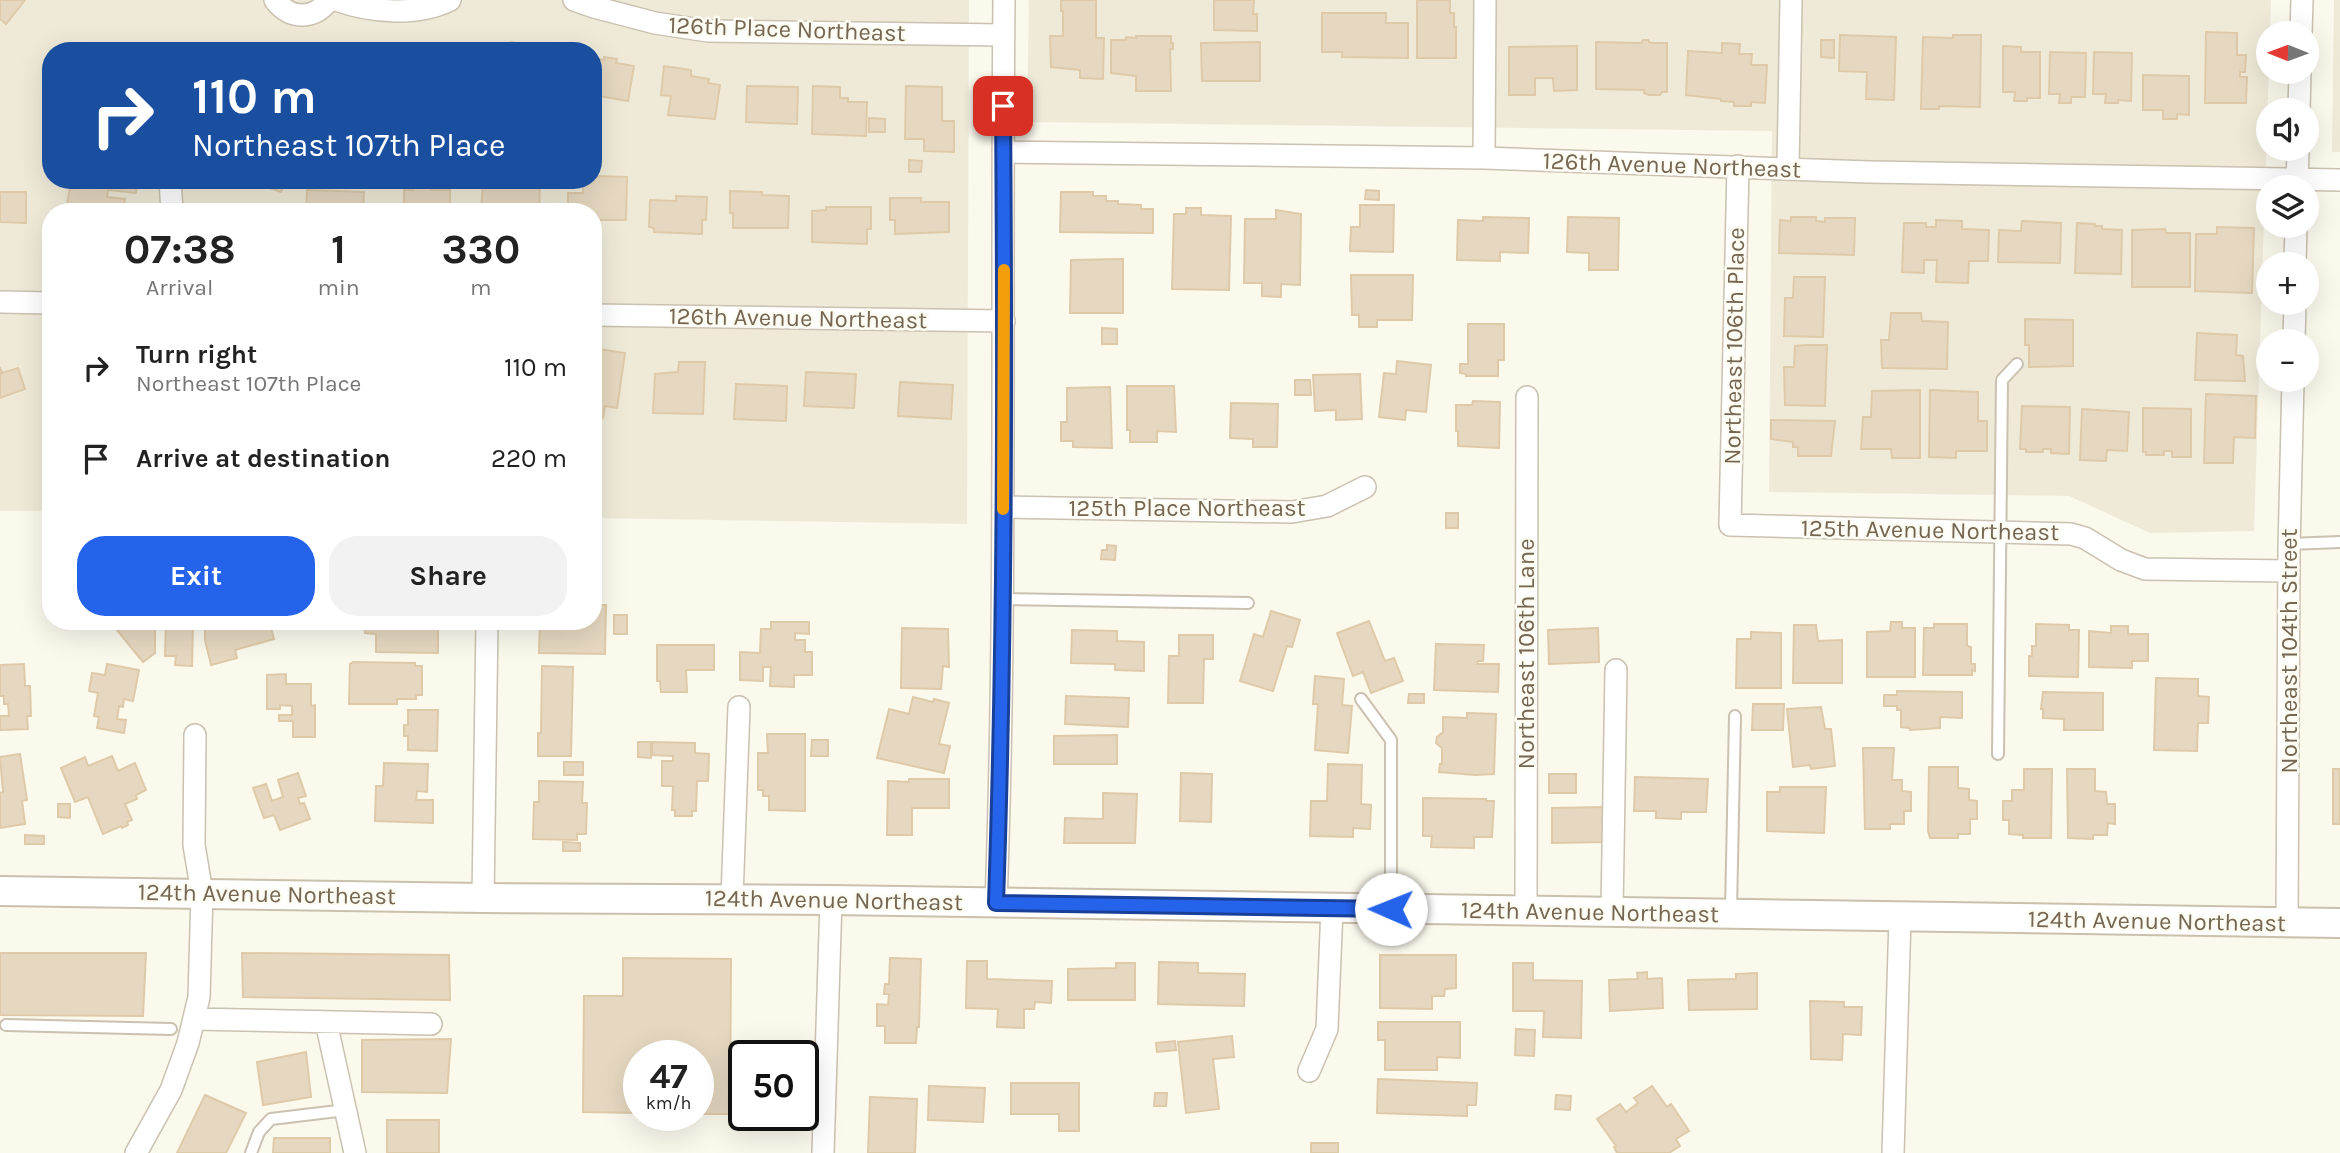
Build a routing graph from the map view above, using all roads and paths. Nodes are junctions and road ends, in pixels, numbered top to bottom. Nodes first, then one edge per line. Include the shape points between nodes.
1 (275, 0) edge
2 (329, 0) edge
3 (336, 0) edge
4 (450, 0) edge
5 (574, 0) edge
6 (1004, 0) edge
7 (1485, 0) edge
8 (1791, 0) edge
9 (2302, 0) edge
10 (2301, 21) edge
11 (1003, 35) junction
12 (1003, 152) junction
13 (1484, 158) junction
14 (1738, 166) junction
15 (1788, 169) junction
16 (2340, 180) edge
17 (2319, 181) edge
18 (2256, 182) edge
19 (0, 303) edge
20 (42, 303) edge
21 (602, 315) edge
22 (1004, 321) junction
23 (2017, 364) dead end
24 (2293, 392) edge
25 (1527, 397) dead end
26 (1365, 486) dead end
27 (1003, 507) junction
28 (1730, 525) joint
29 (1999, 532) junction
30 (2340, 542) edge
31 (2289, 544) junction
32 (2289, 571) junction
33 (1002, 600) junction
34 (1248, 603) dead end
35 (487, 630) edge
36 (1616, 670) dead end
37 (1361, 699) dead end
38 (739, 707) dead end
39 (1735, 716) dead end
40 (195, 735) dead end
41 (1998, 754) dead end
42 (0, 891) edge
43 (202, 893) junction
44 (483, 898) junction
45 (732, 898) junction
46 (831, 900) junction
47 (996, 903) junction
48 (1332, 908) junction
49 (1391, 909) junction
50 (1526, 911) junction
51 (1612, 912) junction
52 (1731, 914) junction
53 (1900, 917) junction
54 (2287, 922) junction
55 (2340, 923) edge
56 (194, 1019) junction
57 (326, 1022) junction
58 (431, 1024) dead end
59 (6, 1025) dead end
60 (170, 1029) dead end
61 (1309, 1071) dead end
62 (346, 1110) junction
63 (135, 1153) edge
64 (251, 1153) edge
65 (355, 1153) edge
66 (823, 1153) edge
67 (1893, 1153) edge

1 - 2 street via 294,15 315,13
3 - 4 street via 388,11 435,7
5 - 11 street, 126th Place Northeast via 655,23 708,31
6 - 11 street
7 - 13 street
8 - 15 street
9 - 10 street
11 - 12 street
12 - 13 street, 126th Avenue Northeast
12 - 22 street
13 - 14 street, 126th Avenue Northeast
14 - 15 street, 126th Avenue Northeast
14 - 28 street, Northeast 106th Place
15 - 18 street, 126th Avenue Northeast
16 - 17 street, 126th Avenue Northeast
19 - 20 street
21 - 22 street, 126th Avenue Northeast
22 - 27 street
23 - 29 lane via 2002,380
24 - 31 street, Northeast 104th Street
25 - 50 street, Northeast 106th Lane
26 - 27 street, 125th Place Northeast via 1327,506 1292,512
27 - 33 street
28 - 29 street, 125th Avenue Northeast
29 - 32 street, 125th Avenue Northeast via 2071,534 2145,569
29 - 41 lane
30 - 31 lane
31 - 32 street, Northeast 104th Street
32 - 54 street, Northeast 104th Street
33 - 34 lane
33 - 47 street
35 - 44 street
36 - 51 street
37 - 49 lane via 1391,740
38 - 45 street
39 - 52 lane
40 - 43 street via 194,845
42 - 43 main road, 124th Avenue Northeast
43 - 44 main road, 124th Avenue Northeast
43 - 56 street via 199,997
44 - 45 main road, 124th Avenue Northeast
45 - 46 main road, 124th Avenue Northeast
46 - 47 main road, 124th Avenue Northeast
46 - 66 street
47 - 48 main road, 124th Avenue Northeast
48 - 49 main road, 124th Avenue Northeast
48 - 61 street via 1327,1029
49 - 50 main road, 124th Avenue Northeast
50 - 51 main road, 124th Avenue Northeast
51 - 52 main road, 124th Avenue Northeast
52 - 53 main road, 124th Avenue Northeast
53 - 54 main road, 124th Avenue Northeast
53 - 67 street
54 - 55 main road, 124th Avenue Northeast
56 - 57 street
56 - 63 street via 172,1090
57 - 58 street
57 - 62 street
59 - 60 lane
62 - 64 lane via 271,1119 259,1132
62 - 65 street

